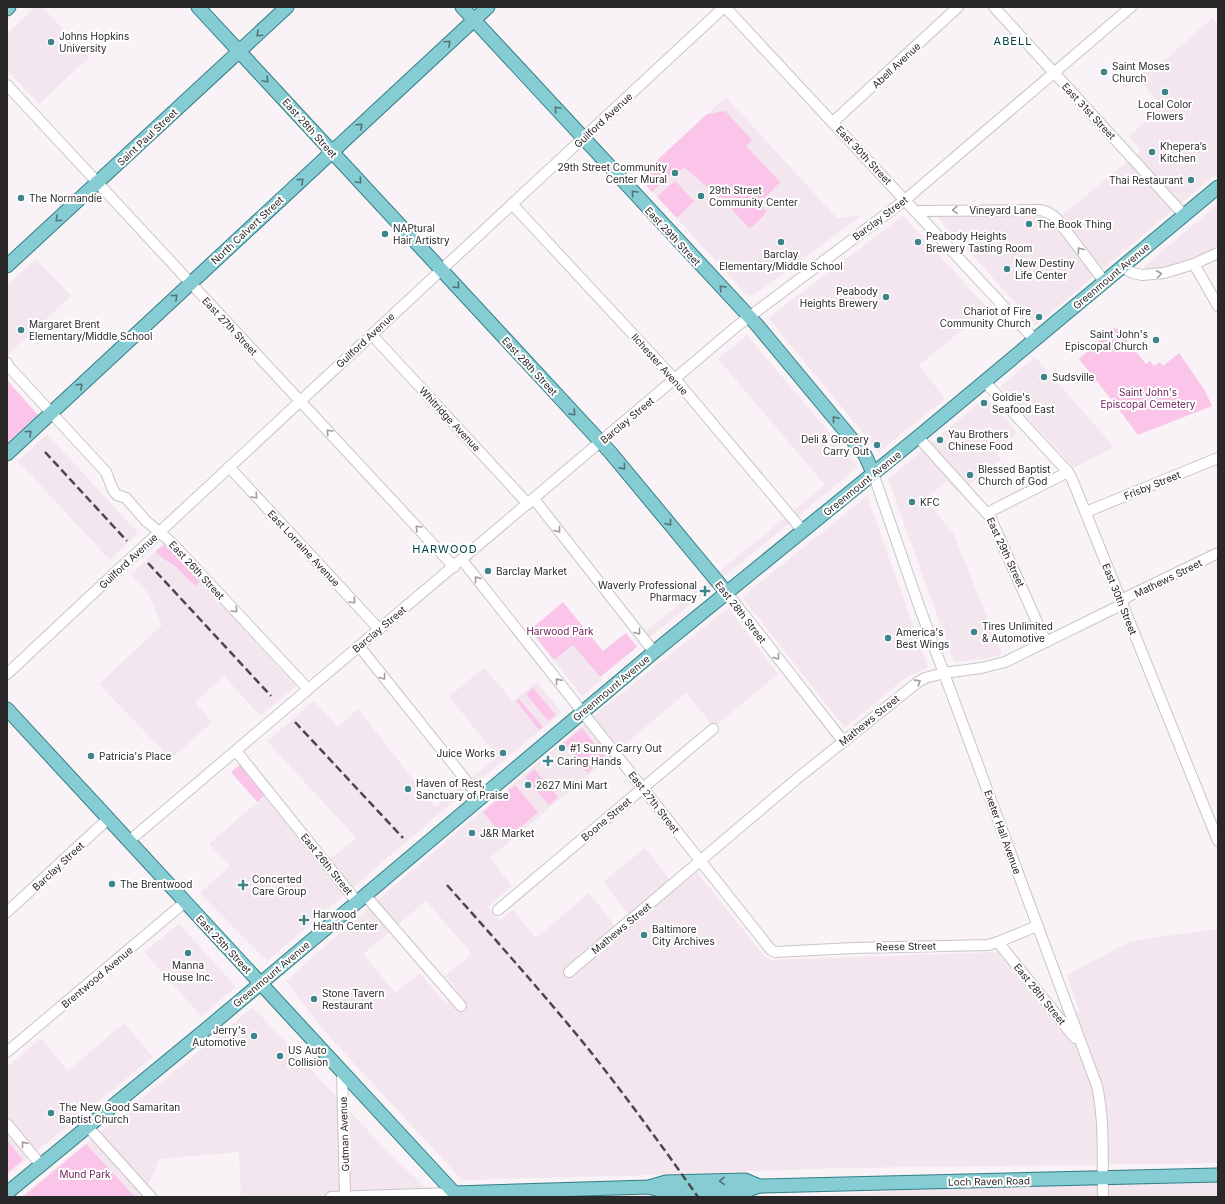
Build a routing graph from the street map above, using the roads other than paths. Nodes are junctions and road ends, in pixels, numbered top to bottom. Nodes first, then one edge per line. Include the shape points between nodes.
1 (198, 7) edge
2 (287, 7) edge
3 (462, 7) edge
4 (488, 7) edge
5 (725, 7) edge
6 (958, 7) edge
7 (994, 7) edge
8 (1131, 7) edge
9 (474, 20) junction
10 (240, 51) junction
11 (1054, 73) junction
12 (7, 85) edge
13 (833, 122) junction
14 (583, 138) junction
15 (332, 152) junction
16 (97, 183) junction
17 (1218, 187) edge
18 (906, 200) junction
19 (512, 204) junction
20 (916, 211) junction
21 (1184, 215) junction
22 (1218, 253) edge
23 (1194, 264) junction
24 (7, 266) edge
25 (1122, 267) junction
26 (441, 270) junction
27 (1104, 281) junction
28 (190, 284) junction
29 (1218, 306) edge
30 (749, 317) junction
31 (372, 335) junction
32 (1034, 339) junction
33 (7, 363) edge
34 (675, 379) junction
35 (984, 381) junction
36 (300, 401) junction
37 (51, 412) junction
38 (918, 437) junction
39 (601, 442) junction
40 (7, 454) edge
41 (1218, 458) edge
42 (229, 467) junction
43 (1068, 472) junction
44 (873, 473) junction
45 (531, 502) junction
46 (1086, 512) junction
47 (987, 513) junction
48 (803, 531) junction
49 (159, 532) junction
50 (1218, 553) edge
51 (462, 560) junction
52 (454, 567) junction
53 (726, 593) junction
54 (1121, 604) junction
55 (379, 629) junction
56 (1046, 642) junction
57 (359, 646) junction
58 (654, 652) junction
59 (944, 673) junction
60 (7, 674) edge
61 (308, 689) junction
62 (7, 709) edge
63 (582, 711) junction
64 (714, 729) dead end
65 (843, 741) junction
66 (236, 751) junction
67 (643, 788) junction
68 (480, 798) junction
69 (108, 819) junction
70 (1216, 828) edge
71 (129, 841) junction
72 (1218, 841) edge
73 (700, 860) junction
74 (361, 898) junction
75 (185, 902) junction
76 (498, 910) dead end
77 (7, 912) edge
78 (1037, 926) junction
79 (998, 942) junction
80 (771, 950) joint
81 (569, 972) dead end
82 (260, 983) junction
83 (462, 1006) dead end
84 (1081, 1046) junction
85 (7, 1052) edge
86 (342, 1071) junction
87 (7, 1124) edge
88 (88, 1127) junction
89 (41, 1165) junction
90 (1218, 1174) edge
91 (1103, 1178) junction
92 (7, 1193) edge
93 (456, 1195) edge
94 (345, 1196) edge
95 (375, 1196) edge
96 (151, 1197) edge
97 (331, 1197) edge
98 (1103, 1197) edge

1 - 10 main road, East 28th Street
2 -> 10 main road, Saint Paul Street
3 - 9 main road, East 29th Street
4 - 9 main road, North Calvert Street
5 - 13 street, East 30th Street
5 - 14 street, Guilford Avenue
6 - 13 street, Abell Avenue
7 - 11 street, East 31st Street
8 - 11 street, Barclay Street
14 -> 9 main road, East 29th Street
15 -> 9 main road, North Calvert Street
10 -> 15 main road, East 28th Street
10 - 16 main road, Saint Paul Street
11 - 18 street, Barclay Street
11 - 21 street, East 31st Street
12 - 16 street, East 27th Street
13 - 18 street, East 30th Street
14 - 19 street, Guilford Avenue
30 -> 14 main road, East 29th Street
15 -> 26 main road, East 28th Street
28 -> 15 main road, North Calvert Street
16 -> 24 main road, Saint Paul Street
16 - 28 street, East 27th Street
17 - 21 main road, Greenmount Avenue
18 - 20 street, East 30th Street
18 - 30 street, Barclay Street
19 - 26 street, Guilford Avenue
19 - 34 street, Ilchester Avenue
27 -> 20 street, Vineyard Lane via 1057,219 1046,211
20 - 32 street, East 30th Street
21 - 25 main road, Greenmount Avenue
22 - 23 street
25 -> 23 street via 1142,275 1164,273
23 - 29 street
25 - 27 main road, Greenmount Avenue
26 - 31 street, Guilford Avenue
26 -> 39 main road, East 28th Street
27 - 32 main road, Greenmount Avenue
28 - 36 street, East 27th Street
37 -> 28 main road, North Calvert Street
30 - 34 street, Barclay Street
44 -> 30 main road, East 29th Street via 865,455
31 - 36 street, Guilford Avenue
31 - 45 street, Whitridge Avenue
32 - 35 main road, Greenmount Avenue
33 - 37 street, East 26th Street
34 - 39 street, Barclay Street
34 - 48 street, Ilchester Avenue
35 - 38 main road, Greenmount Avenue
35 - 43 street, East 30th Street
36 - 42 street, Guilford Avenue
52 -> 36 street, East 27th Street
40 -> 37 main road, North Calvert Street
37 - 49 street, East 26th Street via 106,472 117,495 126,498
38 - 44 main road, Greenmount Avenue
38 - 47 street, East 29th Street
39 - 45 street, Barclay Street
39 -> 53 main road, East 28th Street
41 - 46 street, Frisby Street
42 - 49 street, Guilford Avenue
42 -> 55 street, East Lorraine Avenue
43 - 46 street, East 30th Street
43 - 47 street
44 - 48 main road, Greenmount Avenue
44 - 59 street, Exeter Hall Avenue
45 - 51 street, Barclay Street
45 -> 58 street, Whitridge Avenue
46 - 54 street, East 30th Street
47 - 56 street, East 29th Street
48 - 53 main road, Greenmount Avenue
49 - 60 street, Guilford Avenue, bridge
49 -> 61 street, East 26th Street
50 - 54 street, Mathews Street via 1128,597
51 - 52 street, Barclay Street
63 -> 51 street, East 27th Street
52 - 55 street, Barclay Street
53 - 58 main road, Greenmount Avenue
53 -> 65 street, East 28th Street
54 - 56 street, Mathews Street
54 - 70 street, East 30th Street
55 - 57 street, Barclay Street
56 - 59 street, Mathews Street via 998,665
57 - 61 street, Barclay Street
57 -> 68 street
58 - 63 main road, Greenmount Avenue
65 -> 59 street, Mathews Street via 918,682
59 - 78 street, Exeter Hall Avenue
61 - 66 street, Barclay Street
62 - 69 main road, East 25th Street
63 - 67 street, East 27th Street
63 - 68 main road, Greenmount Avenue
64 - 67 street, Boone Street
65 - 73 street, Mathews Street
66 - 71 street, Barclay Street
66 - 74 street, East 26th Street
67 - 73 street, East 27th Street
67 - 76 street, Boone Street
68 - 74 main road, Greenmount Avenue
69 - 71 main road, East 25th Street
69 - 77 street, Barclay Street
70 - 72 street, East 30th Street
71 - 75 main road, East 25th Street
73 - 80 street, East 27th Street
73 - 81 street, Mathews Street
74 - 82 main road, Greenmount Avenue
74 - 83 street, East 26th Street
75 - 82 main road, East 25th Street
75 - 85 street, Brentwood Avenue
78 - 79 street, Reese Street
78 - 84 street, Exeter Hall Avenue
79 - 80 street, Reese Street via 988,945 775,952
79 - 84 street, East 28th Street
82 - 86 main road, East 25th Street
82 - 88 main road, Greenmount Avenue
84 - 91 street, Exeter Hall Avenue via 1101,1103
86 - 93 main road, East 25th Street
86 - 94 street, Gutman Avenue
89 -> 87 street
88 - 89 main road, Greenmount Avenue
88 - 96 street
89 - 92 main road, Greenmount Avenue
90 - 91 main road, Loch Raven Road
91 - 93 main road, Loch Raven Road via 759,1186 746,1191 667,1192 649,1187
91 - 98 street, Exeter Hall Avenue
93 - 95 street, Loch Raven Road
94 - 95 street, Loch Raven Road
94 - 97 street, Loch Raven Road

